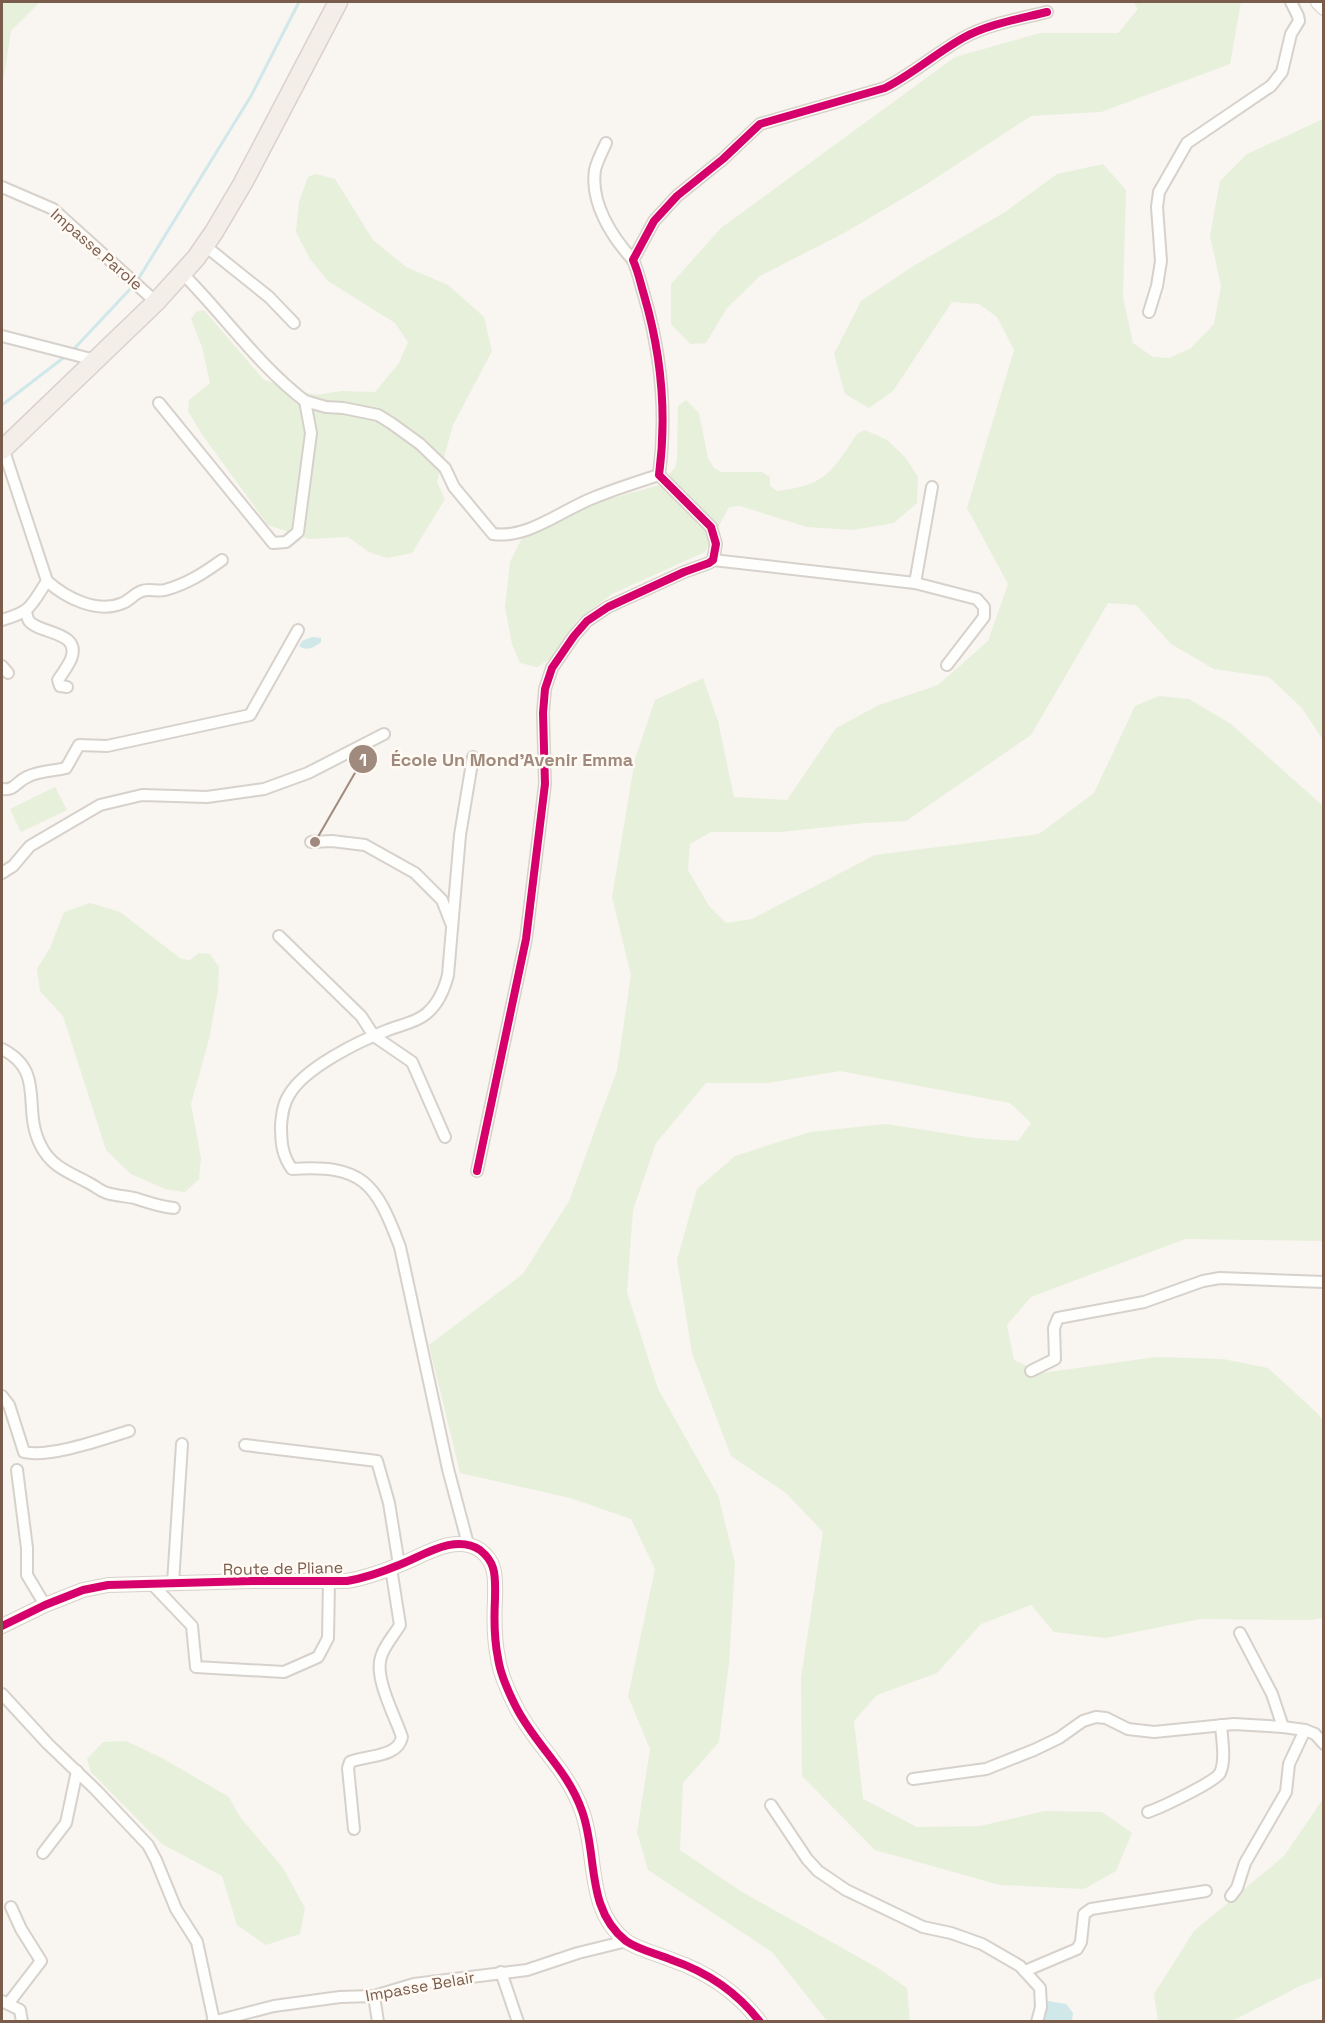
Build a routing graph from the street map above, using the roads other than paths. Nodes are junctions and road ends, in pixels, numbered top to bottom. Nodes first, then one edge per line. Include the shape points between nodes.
1 (338, 2) edge
2 (1291, 2) edge
3 (1318, 2) edge
4 (1323, 8) edge
5 (1047, 12) dead end
6 (606, 143) dead end
7 (2, 187) edge
8 (204, 245) junction
9 (633, 260) junction
10 (182, 273) junction
11 (156, 302) junction
12 (1149, 312) dead end
13 (294, 323) dead end
14 (2, 336) edge
15 (95, 360) junction
16 (305, 401) junction
17 (159, 403) dead end
18 (2, 449) edge
19 (659, 475) junction
20 (932, 487) dead end
21 (222, 560) dead end
22 (713, 560) junction
23 (47, 581) junction
24 (915, 583) junction
25 (26, 612) junction
26 (2, 620) edge
27 (297, 630) dead end
28 (947, 665) dead end
29 (67, 687) dead end
30 (384, 734) dead end
31 (473, 757) dead end
32 (2, 789) edge
33 (311, 842) dead end
34 (2, 873) edge
35 (452, 927) junction
36 (279, 936) dead end
37 (374, 1036) junction
38 (2, 1049) edge
39 (445, 1137) dead end
40 (477, 1171) dead end
41 (174, 1208) dead end
42 (1323, 1282) edge
43 (1030, 1371) dead end
44 (2, 1396) edge
45 (129, 1431) dead end
46 (182, 1444) dead end
47 (245, 1445) dead end
48 (16, 1470) dead end
49 (468, 1544) junction
50 (395, 1567) junction
51 (329, 1581) junction
52 (151, 1583) junction
53 (173, 1583) junction
54 (45, 1605) junction
55 (2, 1626) edge
56 (1240, 1633) dead end
57 (2, 1694) edge
58 (1221, 1725) junction
59 (1283, 1727) junction
60 (1305, 1730) junction
61 (1323, 1740) edge
62 (77, 1771) junction
63 (913, 1779) dead end
64 (771, 1805) dead end
65 (1148, 1812) dead end
66 (354, 1829) dead end
67 (43, 1853) dead end
68 (1206, 1891) dead end
69 (1231, 1896) dead end
70 (11, 1907) dead end
71 (627, 1941) junction
72 (1025, 1971) junction
73 (501, 1972) junction
74 (374, 1996) junction
75 (5, 2003) edge
76 (246, 2018) edge
77 (213, 2021) edge
78 (22, 2022) edge
79 (378, 2022) edge
80 (518, 2022) edge
81 (760, 2022) edge
82 (1037, 2022) edge

1 - 8 main road via 243,183
2 - 12 street via 1299,21 1291,34 1282,72 1271,86 1187,143 1159,192 1161,261
3 - 4 street
5 - 9 street via 993,25 963,38 885,88 760,124 677,196 654,221
6 - 9 street via 595,169 597,197 612,236
7 - 11 street, Impasse Parole via 53,208
8 - 10 main road
8 - 13 street via 269,297
9 - 19 street via 642,279 654,330 662,404
10 - 11 main road
10 - 16 street via 281,383
11 - 15 main road
14 - 15 street
15 - 18 main road
16 - 17 street via 311,433 298,532 286,542 273,543
16 - 19 street via 378,415 391,423 445,468 454,487 493,534 530,528 592,498
18 - 23 street
19 - 22 street via 711,526 716,538
20 - 24 street
21 - 23 street via 197,578 168,589 141,591 111,607 75,600
22 - 24 street
22 - 40 street via 608,607 587,621 552,668 545,689 545,784 526,939
23 - 25 street
24 - 28 street via 977,599 984,607 984,617
25 - 26 street
25 - 29 street via 35,626 68,640 72,646 72,656 58,680 60,686
27 - 32 street via 250,715 107,746 79,745 66,768 26,777 16,786
30 - 34 street via 308,773 264,789 207,797 142,795 100,805 30,846
31 - 35 street via 460,835
33 - 35 street via 365,845 415,873 442,900
35 - 37 street via 448,975 437,1002 417,1020
36 - 37 street via 361,1016
37 - 39 street via 412,1062
37 - 49 street via 313,1070 289,1094 282,1112 284,1156 292,1169 321,1167 356,1176 374,1191 387,1214 404,1264
38 - 41 street via 25,1067 36,1134 47,1157 60,1169 106,1193
42 - 43 street via 1220,1278 1144,1302 1059,1318 1054,1328 1055,1359
44 - 45 street via 9,1405 24,1452 58,1450
46 - 53 street
47 - 50 street via 377,1461 389,1503
48 - 54 street via 27,1575
49 - 50 street, Route de Pliane via 431,1551
49 - 71 street via 486,1555 493,1567 498,1660 515,1705 573,1787 583,1814 600,1905 610,1924
50 - 51 street, Route de Pliane via 362,1578
50 - 66 street via 400,1625 381,1656 380,1670 402,1737 394,1751 350,1762
51 - 52 street via 328,1638 318,1658 284,1672 196,1667 192,1626
51 - 53 street, Route de Pliane
52 - 53 street, Route de Pliane
52 - 54 street, Route de Pliane via 95,1587
54 - 55 street, Route de Pliane
56 - 59 street via 1272,1694
57 - 62 street
58 - 59 street
58 - 63 street via 1154,1732 1128,1729 1096,1717 1034,1750 986,1768
58 - 65 street via 1222,1764 1218,1777
59 - 60 street
60 - 61 street
60 - 69 street via 1289,1764 1286,1792 1245,1863
62 - 67 street via 66,1823
62 - 77 street via 153,1853 176,1909 197,1942
64 - 72 street via 807,1859 846,1890 923,1927 982,1944
68 - 72 street via 1091,1909 1084,1914 1077,1948
70 - 75 street via 41,1961
71 - 73 street, Impasse Belair via 527,1970
71 - 81 street via 711,1978 727,1988
72 - 82 street via 1040,1988
73 - 74 street, Impasse Belair via 414,1984
73 - 80 street
74 - 76 street, Impasse Belair via 274,2006
74 - 79 street
75 - 78 street via 20,2010
76 - 77 street, Impasse Belair

